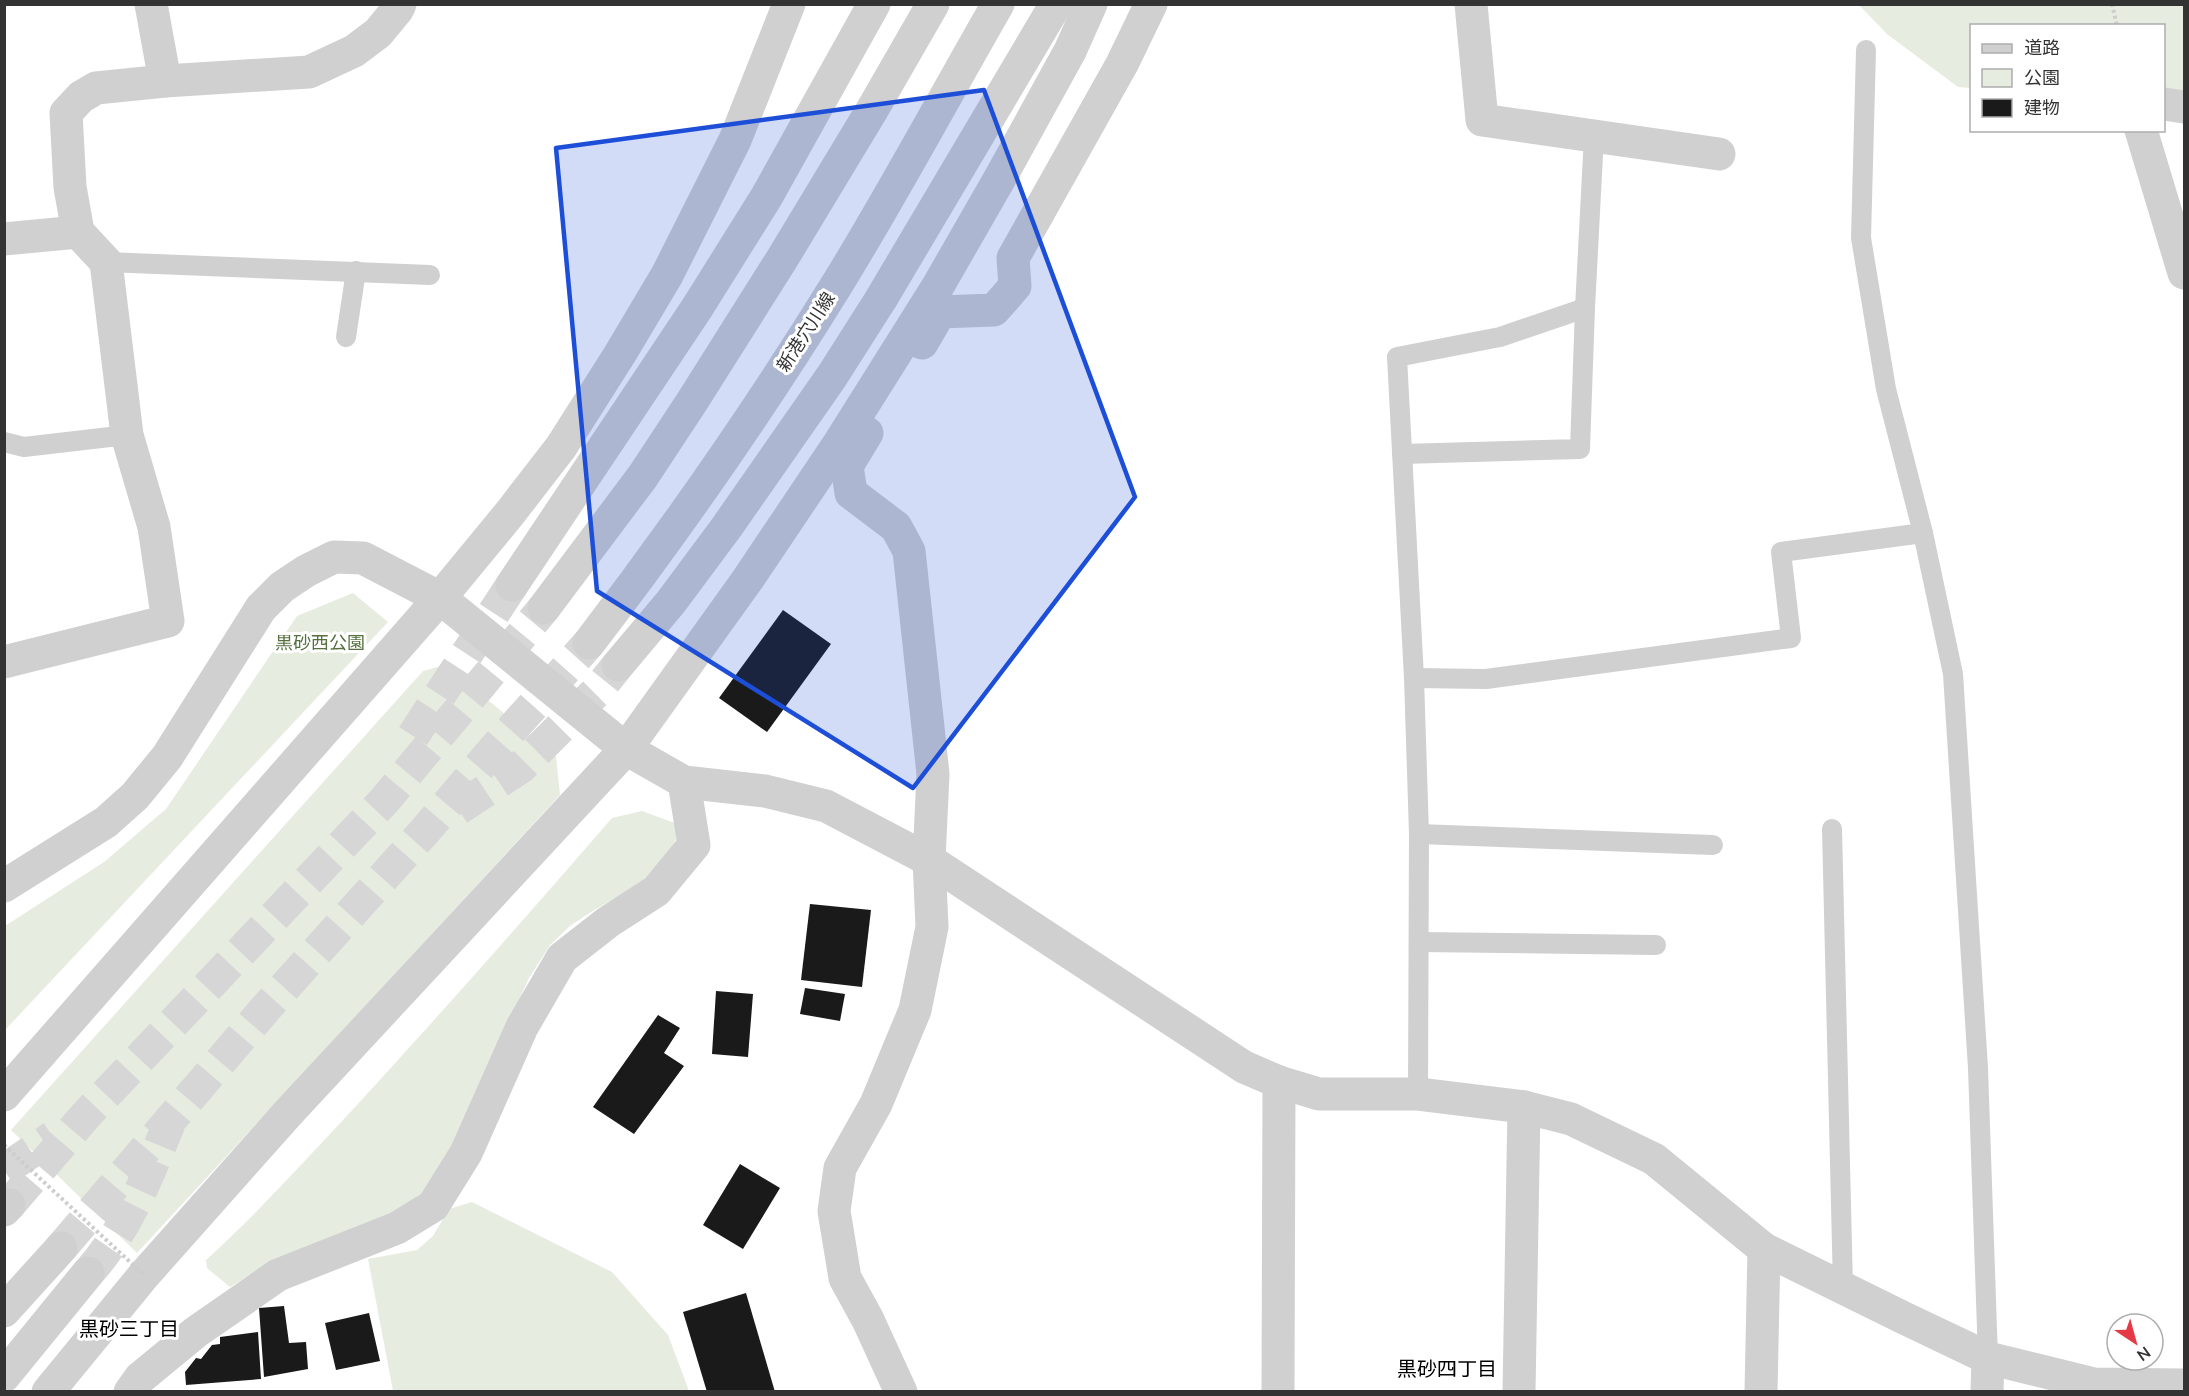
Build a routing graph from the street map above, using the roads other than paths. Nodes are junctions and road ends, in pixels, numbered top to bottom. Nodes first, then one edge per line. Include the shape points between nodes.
1 (151, 4) edge
2 (400, 4) edge
3 (789, 4) edge
4 (808, 4) edge
5 (874, 4) edge
6 (933, 4) edge
7 (998, 4) edge
8 (1056, 4) edge
9 (1091, 4) edge
10 (1151, 4) edge
11 (1471, 4) edge
12 (1866, 50) dead end
13 (165, 81) junction
14 (2165, 104) edge
15 (2184, 107) edge
16 (2142, 132) edge
17 (1594, 136) junction
18 (735, 140) junction
19 (1719, 154) dead end
20 (78, 232) junction
21 (4, 239) edge
22 (106, 262) junction
23 (356, 271) junction
24 (2184, 273) edge
25 (430, 275) dead end
26 (1585, 308) junction
27 (346, 337) dead end
28 (127, 435) junction
29 (4, 442) edge
30 (1402, 454) junction
31 (1923, 533) junction
32 (512, 585) tunnel mouth
33 (440, 598) junction
34 (544, 608) tunnel mouth
35 (589, 643) tunnel mouth
36 (4, 662) edge
37 (618, 665) tunnel mouth
38 (1414, 678) junction
39 (626, 749) junction
40 (684, 782) junction
41 (1832, 829) dead end
42 (1419, 834) junction
43 (1713, 844) dead end
44 (929, 860) junction
45 (4, 886) edge
46 (1419, 942) junction
47 (1656, 945) dead end
48 (1279, 1082) junction
49 (1418, 1094) junction
50 (4, 1095) edge
51 (1524, 1107) junction
52 (61, 1248) tunnel mouth
53 (1764, 1249) junction
54 (88, 1273) tunnel mouth
55 (1843, 1288) junction
56 (4, 1311) edge
57 (1988, 1358) junction
58 (4, 1376) edge
59 (2184, 1385) edge
60 (48, 1392) edge
61 (130, 1392) edge
62 (901, 1392) edge
63 (1278, 1392) edge
64 (1518, 1392) edge
65 (1761, 1392) edge
66 (1988, 1392) edge

1 - 13 street
2 - 13 street via 378,33 354,51 309,72
3 - 18 street
4 - 18 street via 771,91
5 - 32 street via 767,196
6 - 34 street via 782,259 656,457
7 - 35 street, 新港穴川線 via 840,279 772,386 650,563
8 - 37 street via 832,376 726,528
9 - 39 street via 1070,51 938,286 845,435 748,579
10 - 44 street via 1122,64 1013,258 1015,286 994,310 940,312 847,466 851,493 896,527 909,551 933,774
11 - 17 street via 1482,120
12 - 31 lane via 1861,238 1886,389
13 - 20 street via 96,88 66,113 70,188
14 - 15 street
16 - 24 street
17 - 19 street
17 - 26 lane
18 - 33 street via 667,275 561,447
20 - 21 street
20 - 22 street
22 - 23 lane
22 - 28 street
23 - 25 lane
23 - 27 lane
26 - 30 lane via 1500,337 1397,357
26 - 30 lane via 1580,449
28 - 29 lane via 24,447
28 - 36 street via 154,527 168,621
30 - 38 lane
31 - 38 lane via 1781,552 1791,638 1486,679
31 - 57 lane via 1953,674 1978,1068
33 - 39 street, bridge
33 - 45 street via 363,558 334,557 306,571 261,608 167,757 135,796 106,822
33 - 50 street
38 - 42 lane
39 - 40 street
39 - 60 street via 296,1104 144,1275
40 - 44 street via 765,791 826,806
40 - 61 street via 694,845 656,891 561,958 522,1027 466,1153 433,1206 398,1228 278,1275 196,1332 140,1378
41 - 55 lane
42 - 43 lane
42 - 46 lane
44 - 48 street via 1244,1067
44 - 62 street via 932,927 915,1010 876,1104 840,1168 834,1211 845,1278
46 - 47 lane
46 - 49 lane
48 - 49 street via 1319,1094
48 - 63 street
49 - 51 street
51 - 53 street via 1572,1119 1654,1160
51 - 64 street
52 - 56 street
53 - 55 street
53 - 65 street
54 - 58 street
55 - 57 street
57 - 59 street via 2094,1384
57 - 66 street

